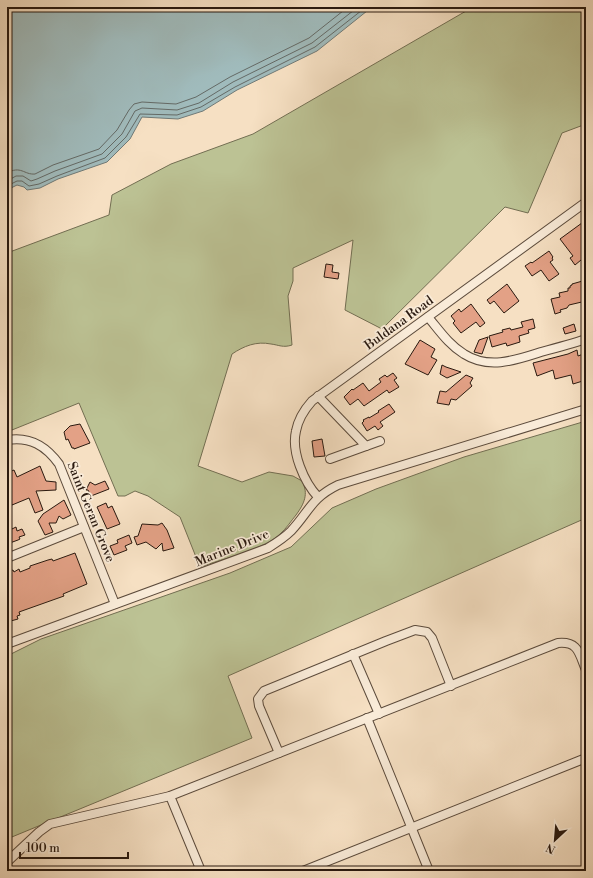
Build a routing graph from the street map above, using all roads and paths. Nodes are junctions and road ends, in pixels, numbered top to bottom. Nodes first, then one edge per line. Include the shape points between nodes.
1 (586, 202) edge
2 (428, 317) junction
3 (586, 339) edge
4 (318, 396) junction
5 (586, 409) edge
6 (7, 440) edge
7 (380, 441) dead end
8 (366, 446) junction
9 (330, 458) dead end
10 (318, 497) junction
11 (84, 527) junction
12 (7, 558) edge
13 (115, 604) junction
14 (7, 644) edge
15 (353, 654) junction
16 (586, 670) edge
17 (451, 686) junction
18 (379, 714) junction
19 (367, 718) junction
20 (279, 754) junction
21 (586, 758) edge
22 (170, 796) junction
23 (412, 828) junction
24 (7, 862) edge
25 (201, 871) edge
26 (303, 871) edge
27 (429, 871) edge

1 - 2 street, Buldana Road
2 - 3 street via 451,344 464,355 478,361 509,362
2 - 4 street, Buldana Road
4 - 8 street
4 - 10 street, Buldana Road via 299,420 295,443 300,467
5 - 10 street, Marine Drive via 356,479 327,490
6 - 11 street, Saint Geran Grove via 29,441 42,446 51,454 59,464
7 - 8 street
8 - 9 street
10 - 13 street, Marine Drive via 292,530 268,548
11 - 12 street
11 - 13 street, Saint Geran Grove
13 - 14 street, Marine Drive
15 - 17 street via 415,630 427,632 432,638
15 - 18 street
15 - 20 street via 276,684 260,695 259,706
16 - 17 street via 576,648 571,644 558,643
17 - 18 street
18 - 19 street
19 - 20 street
19 - 23 street
20 - 22 street
21 - 23 street
22 - 24 street via 50,824
22 - 25 street
23 - 26 street
23 - 27 street

